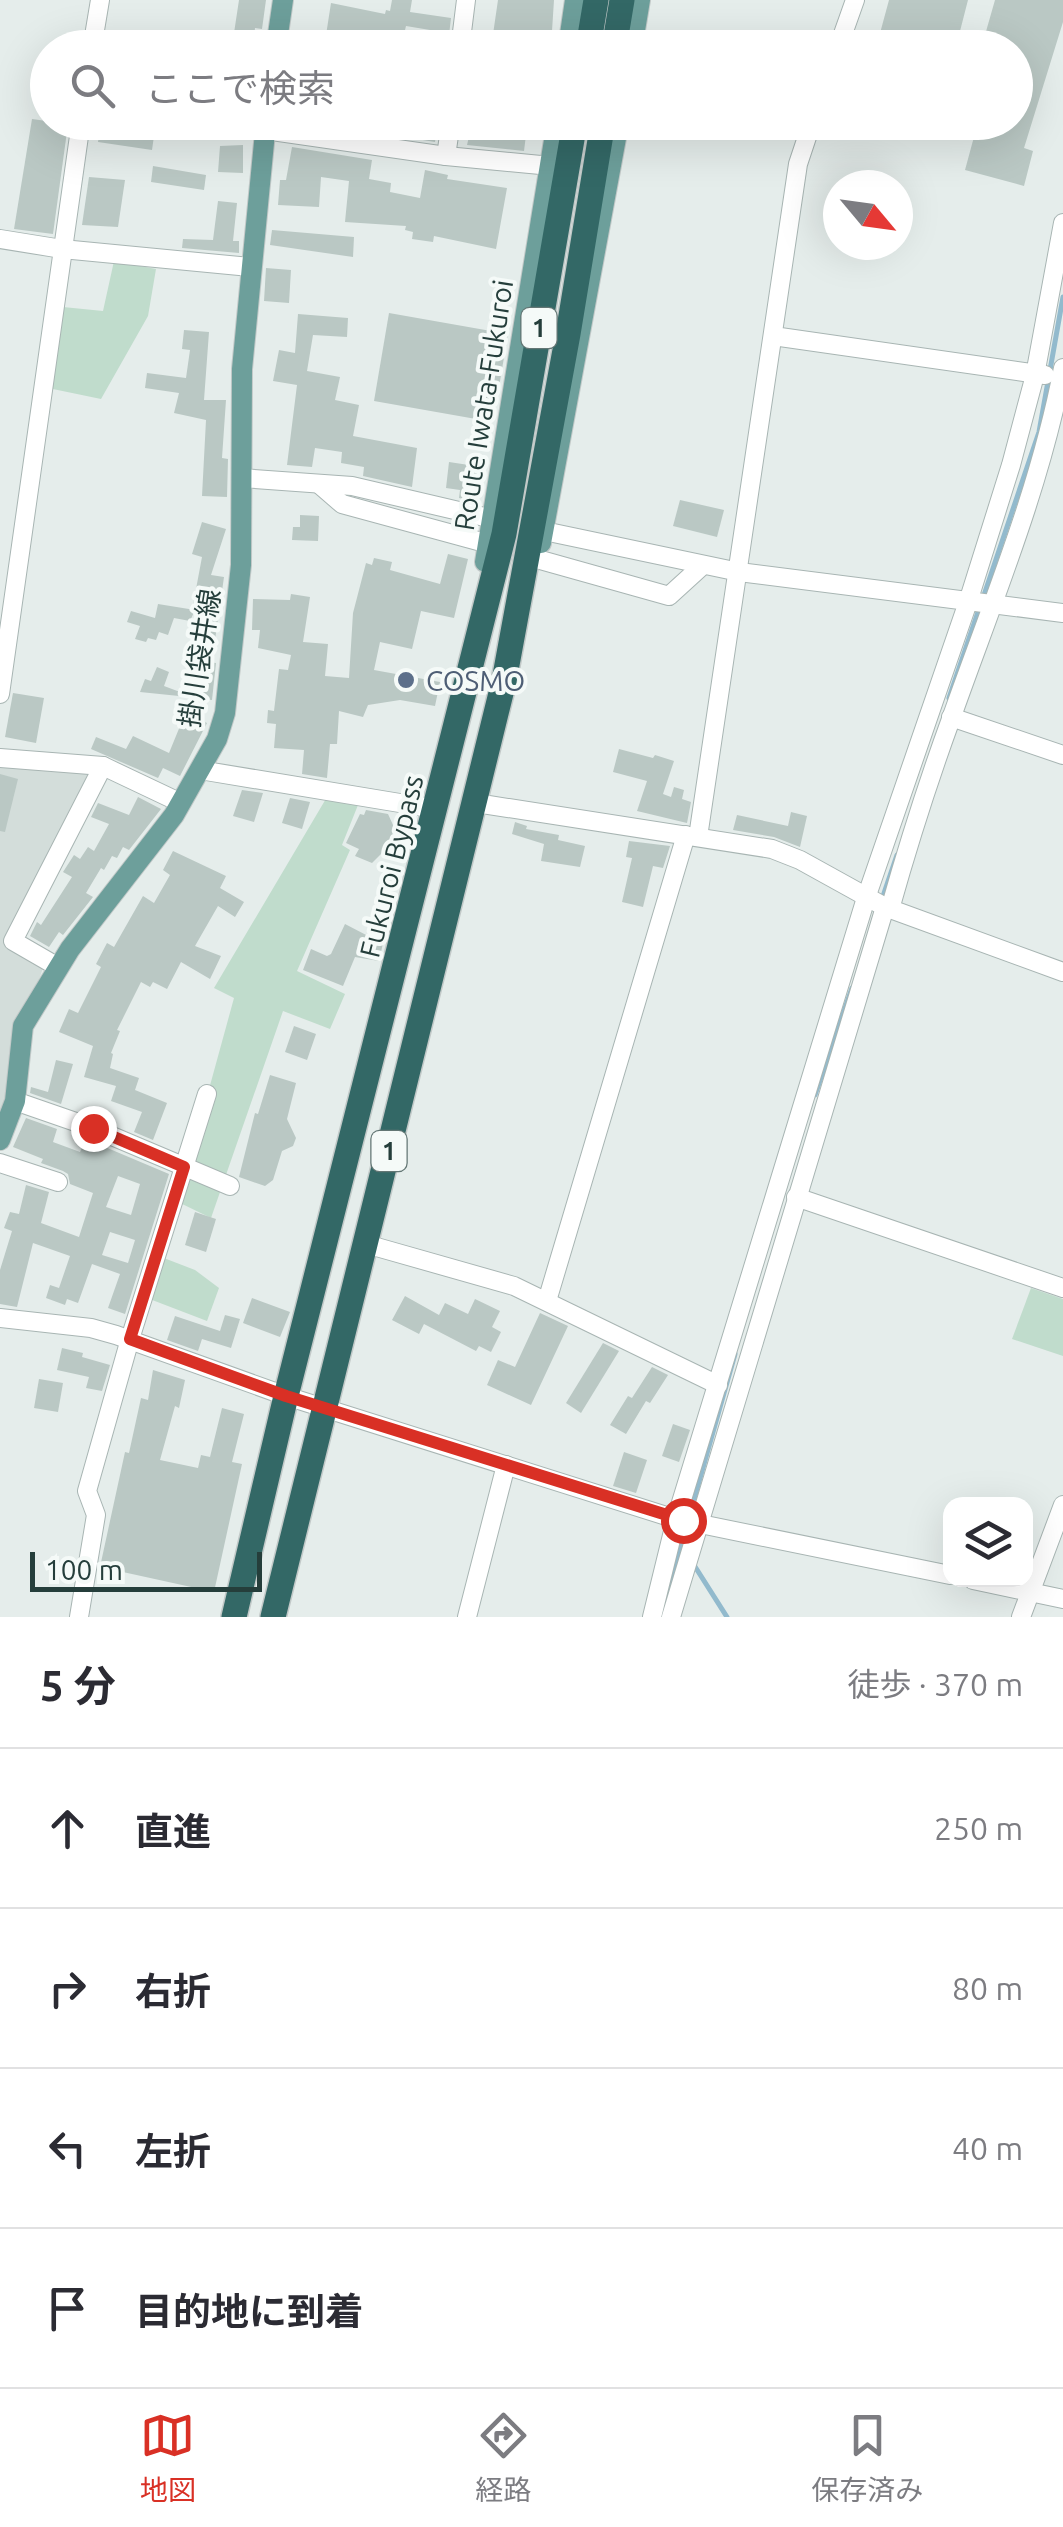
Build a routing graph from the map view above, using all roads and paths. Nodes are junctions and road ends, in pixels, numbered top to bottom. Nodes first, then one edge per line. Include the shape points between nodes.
1 (100, 0) edge
2 (283, 0) edge
3 (466, 0) edge
4 (575, 0) edge
5 (596, 0) edge
6 (622, 0) edge
7 (640, 0) edge
8 (854, 0) edge
9 (95, 30) edge
10 (279, 30) edge
11 (462, 30) edge
12 (571, 30) edge
13 (591, 30) edge
14 (617, 30) edge
15 (635, 30) edge
16 (844, 30) edge
17 (78, 140) edge
18 (264, 140) edge
19 (350, 140) edge
20 (448, 140) edge
21 (555, 140) edge
22 (572, 140) edge
23 (600, 140) edge
24 (616, 140) edge
25 (806, 140) edge
26 (446, 156) junction
27 (551, 166) junction
28 (1063, 223) edge
29 (0, 239) edge
30 (62, 249) junction
31 (250, 266) junction
32 (773, 336) junction
33 (1053, 374) edge
34 (241, 478) junction
35 (320, 485) junction
36 (493, 519) junction
37 (544, 531) junction
38 (489, 544) junction
39 (537, 559) junction
40 (703, 565) junction
41 (739, 572) junction
42 (982, 604) junction
43 (1063, 612) edge
44 (502, 685) junction
45 (0, 694) edge
46 (465, 696) junction
47 (951, 717) junction
48 (1063, 755) edge
49 (0, 758) edge
50 (103, 766) junction
51 (200, 770) junction
52 (476, 802) junction
53 (181, 804) junction
54 (436, 808) junction
55 (692, 836) junction
56 (866, 898) junction
57 (888, 908) junction
58 (58, 967) junction
59 (1063, 972) edge
60 (207, 1094) dead end
61 (15, 1100) junction
62 (0, 1140) edge
63 (0, 1163) edge
64 (184, 1167) junction
65 (58, 1182) dead end
66 (230, 1186) dead end
67 (796, 1197) junction
68 (366, 1244) junction
69 (1063, 1288) edge
70 (547, 1302) junction
71 (0, 1318) edge
72 (130, 1339) junction
73 (718, 1385) junction
74 (286, 1396) junction
75 (326, 1407) junction
76 (506, 1464) junction
77 (1063, 1505) edge
78 (689, 1522) junction
79 (943, 1574) edge
80 (1006, 1587) edge
81 (1030, 1592) junction
82 (1063, 1600) edge
83 (78, 1617) edge
84 (234, 1617) edge
85 (273, 1617) edge
86 (467, 1617) edge
87 (652, 1617) edge
88 (672, 1617) edge
89 (1021, 1617) edge

1 - 9 street
2 - 10 main road
3 - 11 street
4 - 12 main road
5 - 13 highway
6 - 14 highway
7 - 15 main road
8 - 16 street
17 - 30 street
18 - 31 main road, 掛川袋井線
19 - 26 street
20 - 26 street
21 - 27 main road, Route Iwata-Fukuroi
22 - 46 highway, Fukuroi Bypass / 1 via 504,534
23 - 44 highway, 1
24 - 37 main road
25 - 32 street
26 - 27 street
27 - 36 main road, Route Iwata-Fukuroi
28 - 33 street
29 - 30 street
30 - 31 street
30 - 45 street
31 - 34 main road, 掛川袋井線
32 - 33 street
32 - 41 street
33 - 42 street
33 - 42 street via 1044,452
34 - 35 street
34 - 51 main road, 掛川袋井線 via 241,565 225,713
35 - 36 street via 352,486
35 - 38 street via 342,504
36 - 38 main road, Route Iwata-Fukuroi
37 - 39 main road
37 - 40 street
38 - 46 main road, Route Iwata-Fukuroi via 464,647
39 - 40 street via 669,596
39 - 44 main road
40 - 41 street
41 - 42 street
41 - 55 street
42 - 43 street
42 - 47 street
42 - 56 street
44 - 52 highway, 1
46 - 54 highway, Fukuroi Bypass / 1
47 - 48 street
47 - 57 street
49 - 50 street
50 - 53 street
50 - 58 street via 13,941
51 - 53 main road, 掛川袋井線
51 - 54 street
52 - 55 street
52 - 68 highway, 1
53 - 58 main road, 掛川袋井線
54 - 74 highway, Fukuroi Bypass / 1
55 - 56 street via 772,850
55 - 70 street
56 - 57 street
56 - 73 street
57 - 59 street
57 - 67 street
58 - 61 main road, 掛川袋井線 via 23,1026
60 - 64 street
61 - 62 main road, 掛川袋井線
61 - 64 street
63 - 65 street
64 - 66 street
64 - 72 street
67 - 69 street
67 - 78 street
68 - 70 street via 514,1286
68 - 75 highway, 1
70 - 73 street
71 - 72 street
72 - 74 street
72 - 83 street via 87,1492 96,1515
73 - 78 street
74 - 75 street
74 - 84 highway, Fukuroi Bypass / 1
75 - 76 street
75 - 85 highway, 1
76 - 78 street
76 - 86 street
77 - 81 street
78 - 79 street
78 - 87 street
78 - 88 street via 689,1557
80 - 81 street
81 - 82 street
81 - 89 street

